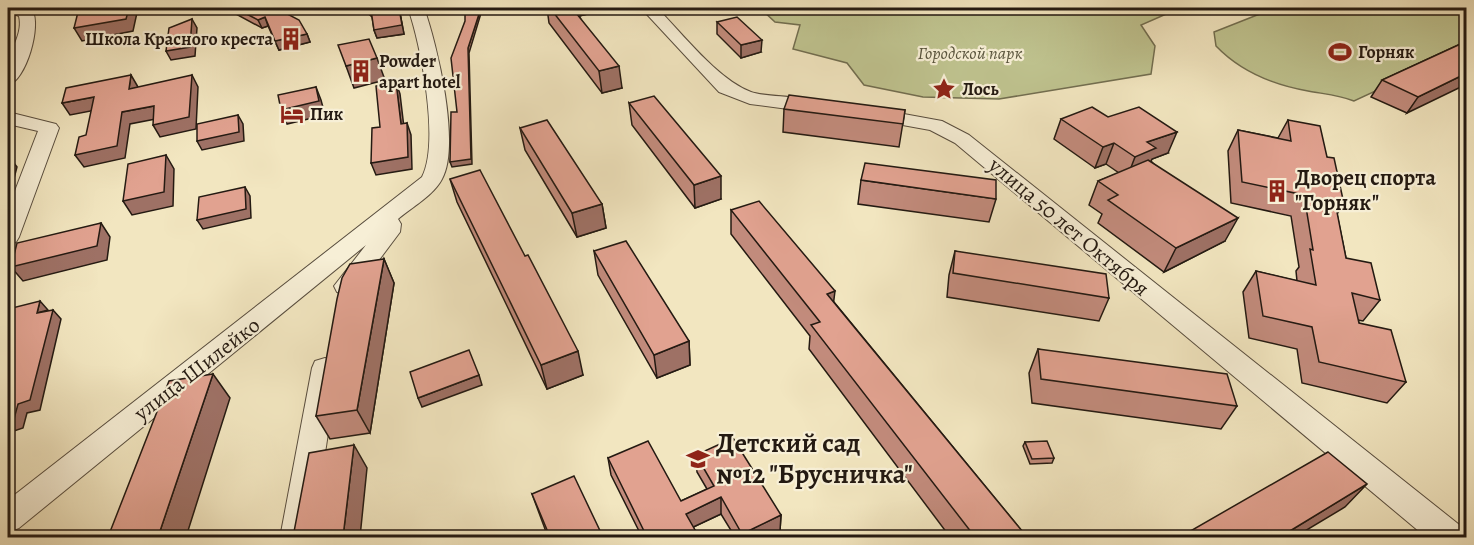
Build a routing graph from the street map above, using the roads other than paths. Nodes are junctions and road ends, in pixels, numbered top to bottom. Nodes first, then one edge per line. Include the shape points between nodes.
1 (10, 8) edge
2 (417, 8) edge
3 (649, 8) edge
4 (8, 80) edge
5 (8, 118) edge
6 (386, 218) junction
7 (8, 237) edge
8 (337, 304) edge
9 (330, 339) edge
10 (8, 518) edge
11 (296, 537) edge
12 (1451, 537) edge

1 - 4 street via 26,13 29,18 23,48
2 - 6 street, улица Шилейко via 433,85 439,162 431,181
3 - 12 street, улица 50 лет Октября via 726,88 737,94 921,122 962,139
5 - 7 street via 49,128
6 - 8 street via 389,232 346,285
6 - 10 street, улица Шилейко
9 - 11 street

